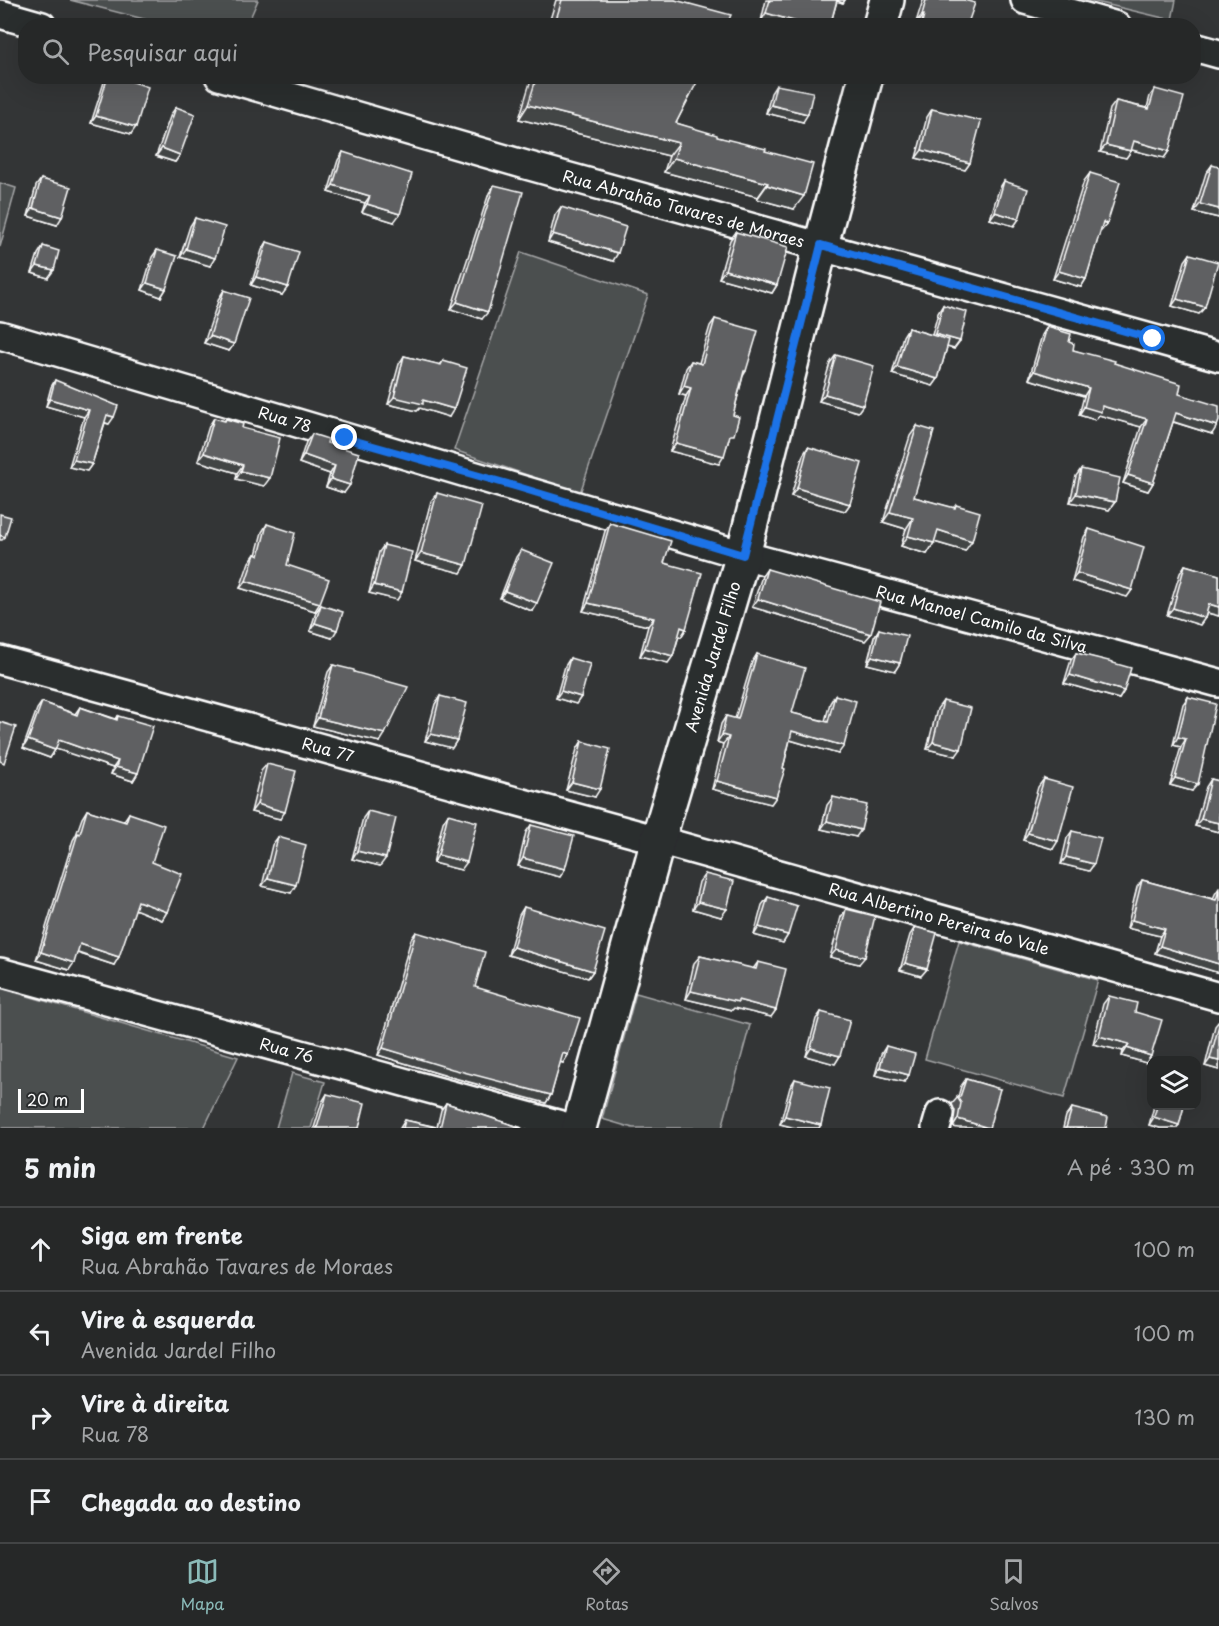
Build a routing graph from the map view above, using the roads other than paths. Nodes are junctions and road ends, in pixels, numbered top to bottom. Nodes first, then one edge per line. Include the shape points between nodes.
1 (887, 0) edge
2 (1025, 0) edge
3 (0, 14) edge
4 (882, 18) edge
5 (1089, 18) edge
6 (18, 19) edge
7 (1201, 49) edge
8 (1219, 54) edge
9 (247, 84) edge
10 (864, 84) edge
11 (821, 245) junction
12 (0, 335) edge
13 (1219, 357) edge
14 (743, 555) junction
15 (0, 660) edge
16 (1219, 683) edge
17 (658, 840) junction
18 (0, 972) edge
19 (1219, 997) edge
20 (572, 1128) edge
21 (579, 1128) edge

1 - 4 main road
2 - 5 street
3 - 6 street
7 - 8 street
9 - 11 street, Rua Abrahão Tavares de Moraes
10 - 11 main road, Avenida Jardel Filho
11 - 13 street, Rua Abrahão Tavares de Moraes
11 - 14 main road, Avenida Jardel Filho
12 - 14 street, Rua 78
14 - 16 street, Rua Manoel Camilo da Silva
14 - 17 main road, Avenida Jardel Filho
15 - 17 street, Rua 77
17 - 19 street, Rua Albertino Pereira do Vale
17 - 21 main road, Avenida Jardel Filho
18 - 20 street, Rua 76

